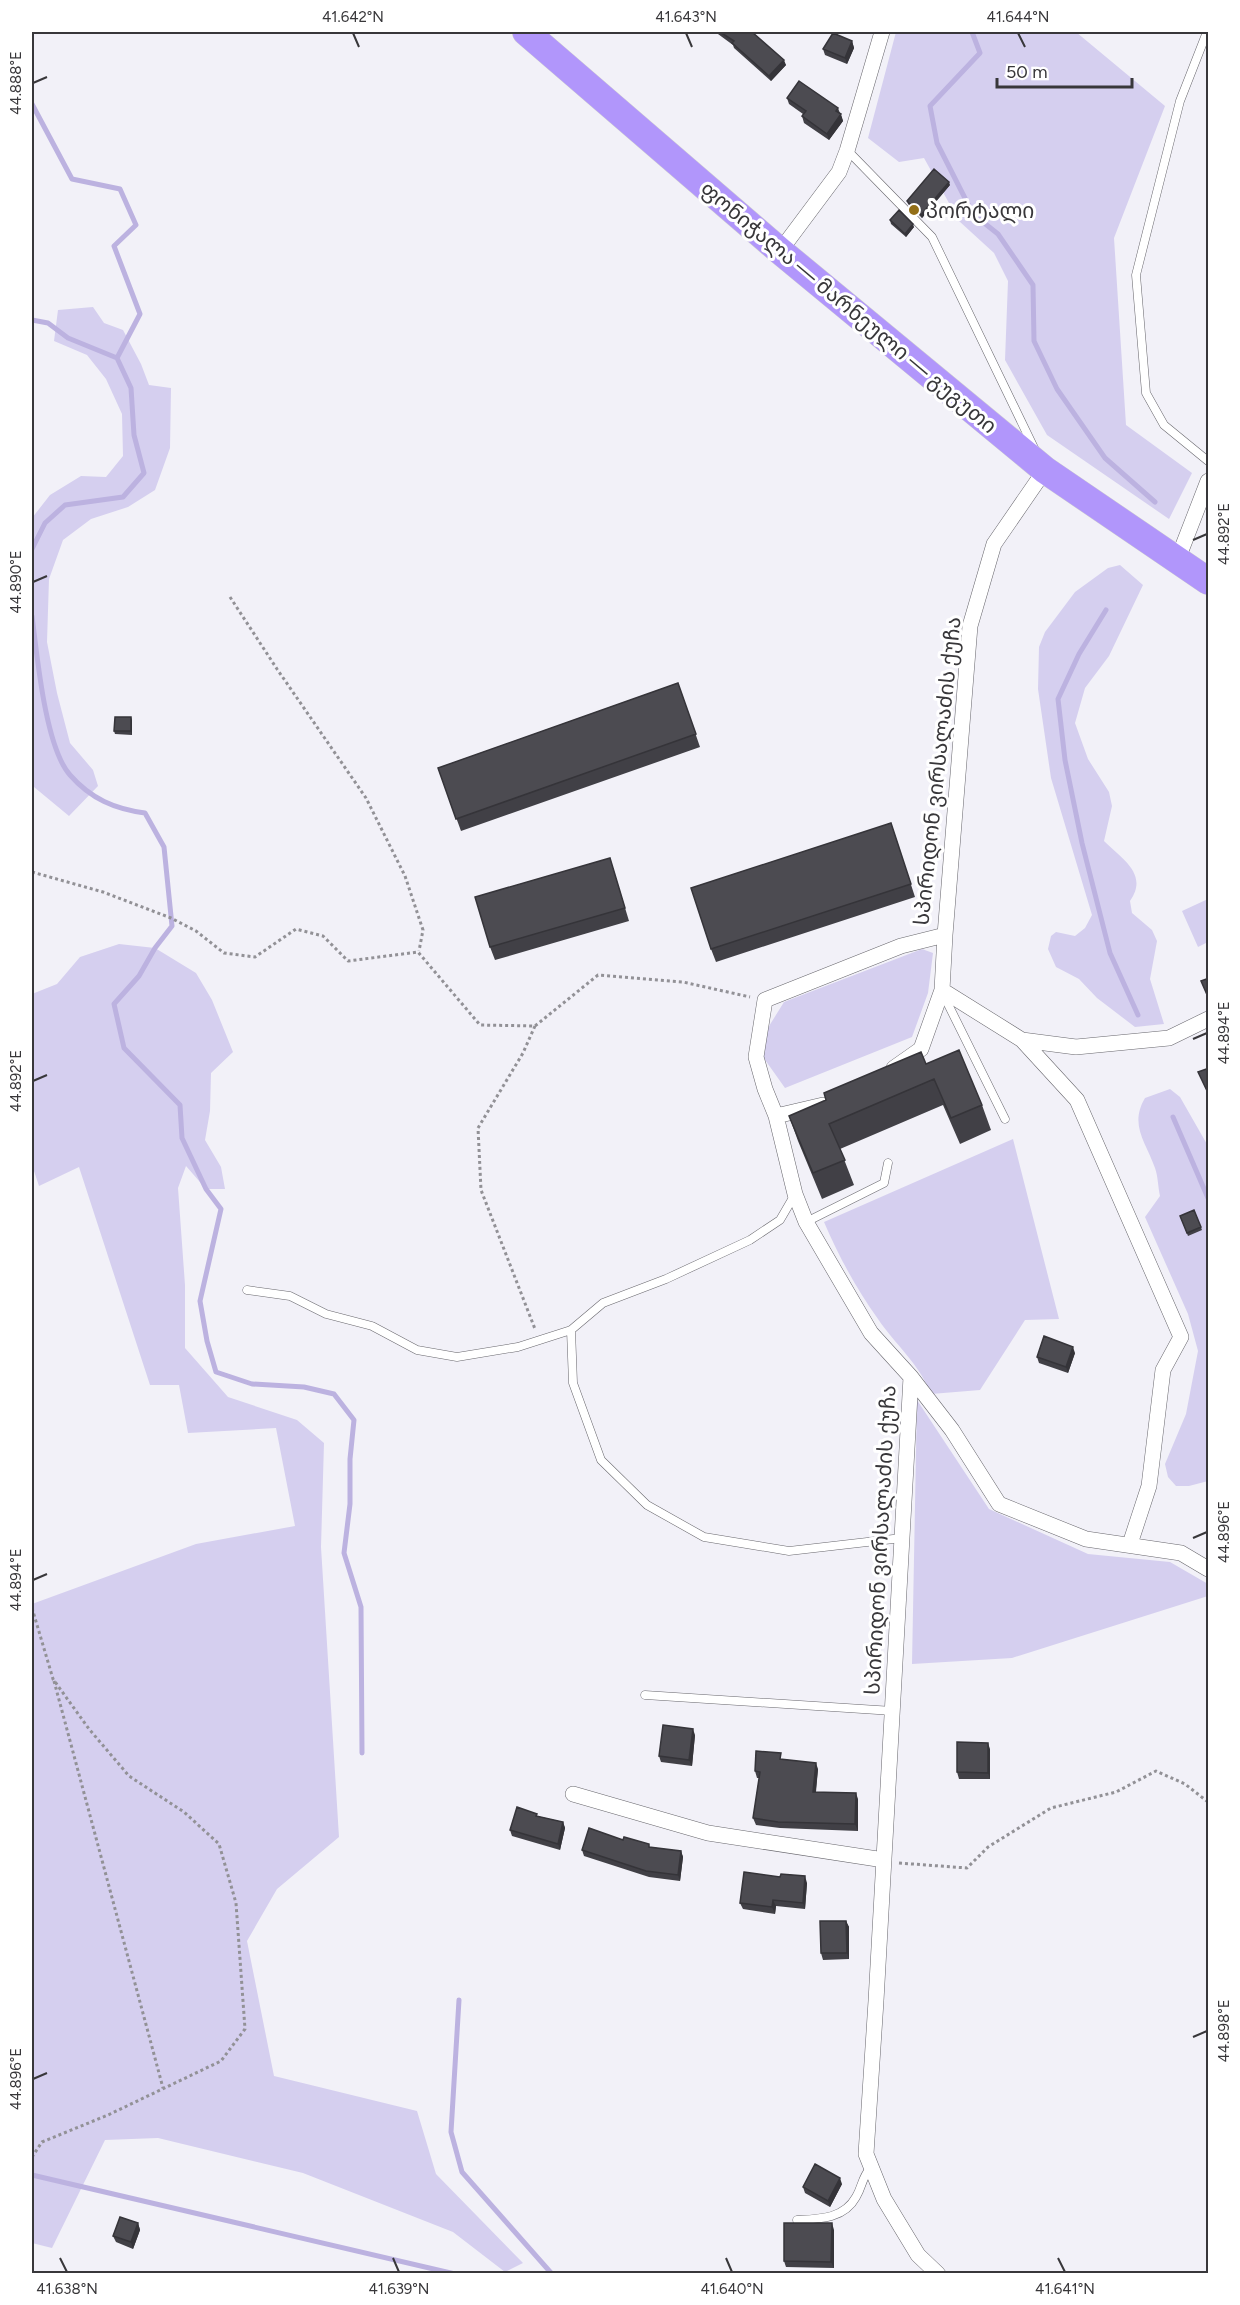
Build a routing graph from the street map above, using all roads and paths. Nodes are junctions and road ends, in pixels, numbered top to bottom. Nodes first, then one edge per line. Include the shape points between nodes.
1 (526, 32) edge
2 (882, 32) edge
3 (1207, 32) edge
4 (847, 151) junction
5 (780, 251) junction
6 (1209, 461) edge
7 (1045, 470) junction
8 (1209, 481) edge
9 (1205, 502) edge
10 (1181, 564) junction
11 (1209, 581) edge
12 (1209, 588) edge
13 (230, 597) dead end
14 (32, 872) edge
15 (945, 935) junction
16 (418, 952) junction
17 (942, 990) junction
18 (765, 1000) junction
19 (1209, 1019) edge
20 (535, 1026) junction
21 (1022, 1040) junction
22 (886, 1074) edge
23 (837, 1102) edge
24 (776, 1116) junction
25 (1005, 1119) dead end
26 (888, 1162) dead end
27 (795, 1194) junction
28 (806, 1222) junction
29 (247, 1290) dead end
30 (571, 1330) junction
31 (538, 1340) junction
32 (911, 1377) junction
33 (902, 1538) junction
34 (1130, 1544) junction
35 (1209, 1569) edge
36 (32, 1608) edge
37 (53, 1679) junction
38 (645, 1695) dead end
39 (892, 1711) junction
40 (573, 1794) dead end
41 (1209, 1802) edge
42 (884, 1860) junction
43 (163, 2088) junction
44 (32, 2157) edge
45 (871, 2167) junction
46 (797, 2220) edge
47 (938, 2274) edge

1 - 5 highway, ფონიჭალა — მარნეული — გუგუთი
2 - 4 street
3 - 6 lane via 1180,101 1136,275 1146,393 1164,425
4 - 5 street via 838,172
4 - 7 lane via 932,237
5 - 7 highway, ფონიჭალა — მარნეული — გუგუთი
7 - 10 highway, ფონიჭალა — მარნეული — გუგუთი
7 - 15 street, სპირიდონ ვირსალაძის ქუჩა via 994,544 970,626
8 - 9 street
9 - 10 street
10 - 11 highway
10 - 12 highway
13 - 16 path via 366,798 405,876 423,930
14 - 16 path via 103,892 171,918 224,953 255,957 296,929 323,936 348,961
15 - 17 street
15 - 18 street, სპირიდონ ვირსალაძის ქუჩა via 901,946
16 - 20 path via 480,1025
17 - 21 street
17 - 22 street via 921,1049
17 - 25 lane
18 - 20 path via 683,982 598,975
18 - 24 street, სპირიდონ ვირსალაძის ქუჩა via 756,1057
19 - 21 street via 1169,1038 1076,1047
20 - 31 path via 478,1128 481,1190
21 - 34 street via 1077,1100 1181,1337 1163,1370 1149,1486
23 - 24 street
24 - 27 street, სპირიდონ ვირსალაძის ქუჩა
26 - 28 lane via 884,1183
27 - 28 street, სპირიდონ ვირსალაძის ქუჩა
27 - 30 lane via 780,1220 750,1240 603,1303
28 - 32 street, სპირიდონ ვირსალაძის ქუჩა via 871,1333
29 - 31 lane via 290,1296 326,1314 372,1326 417,1350 457,1357
30 - 31 lane
30 - 33 lane via 573,1383 602,1460 646,1505 704,1537 789,1551
32 - 33 street, სპირიდონ ვირსალაძის ქუჩა
32 - 34 street via 952,1430 999,1504 1086,1539
33 - 39 street, სპირიდონ ვირსალაძის ქუჩა
34 - 35 street via 1181,1553
36 - 37 path
37 - 43 path
37 - 43 path via 129,1776 184,1812 219,1844 236,1903 244,2029 221,2061
38 - 39 lane
39 - 42 street, სპირიდონ ვირსალაძის ქუჩა
40 - 42 street via 708,1833
41 - 42 path via 1185,1784 1156,1771 1116,1792 1051,1809 988,1848 967,1868
42 - 45 street, სპირიდონ ვირსალაძის ქუჩა via 866,2154
43 - 44 path via 42,2142
45 - 46 lane via 856,2197 842,2213 823,2219
45 - 47 street, სპირიდონ ვირსალაძის ქუჩა via 884,2199 918,2255

